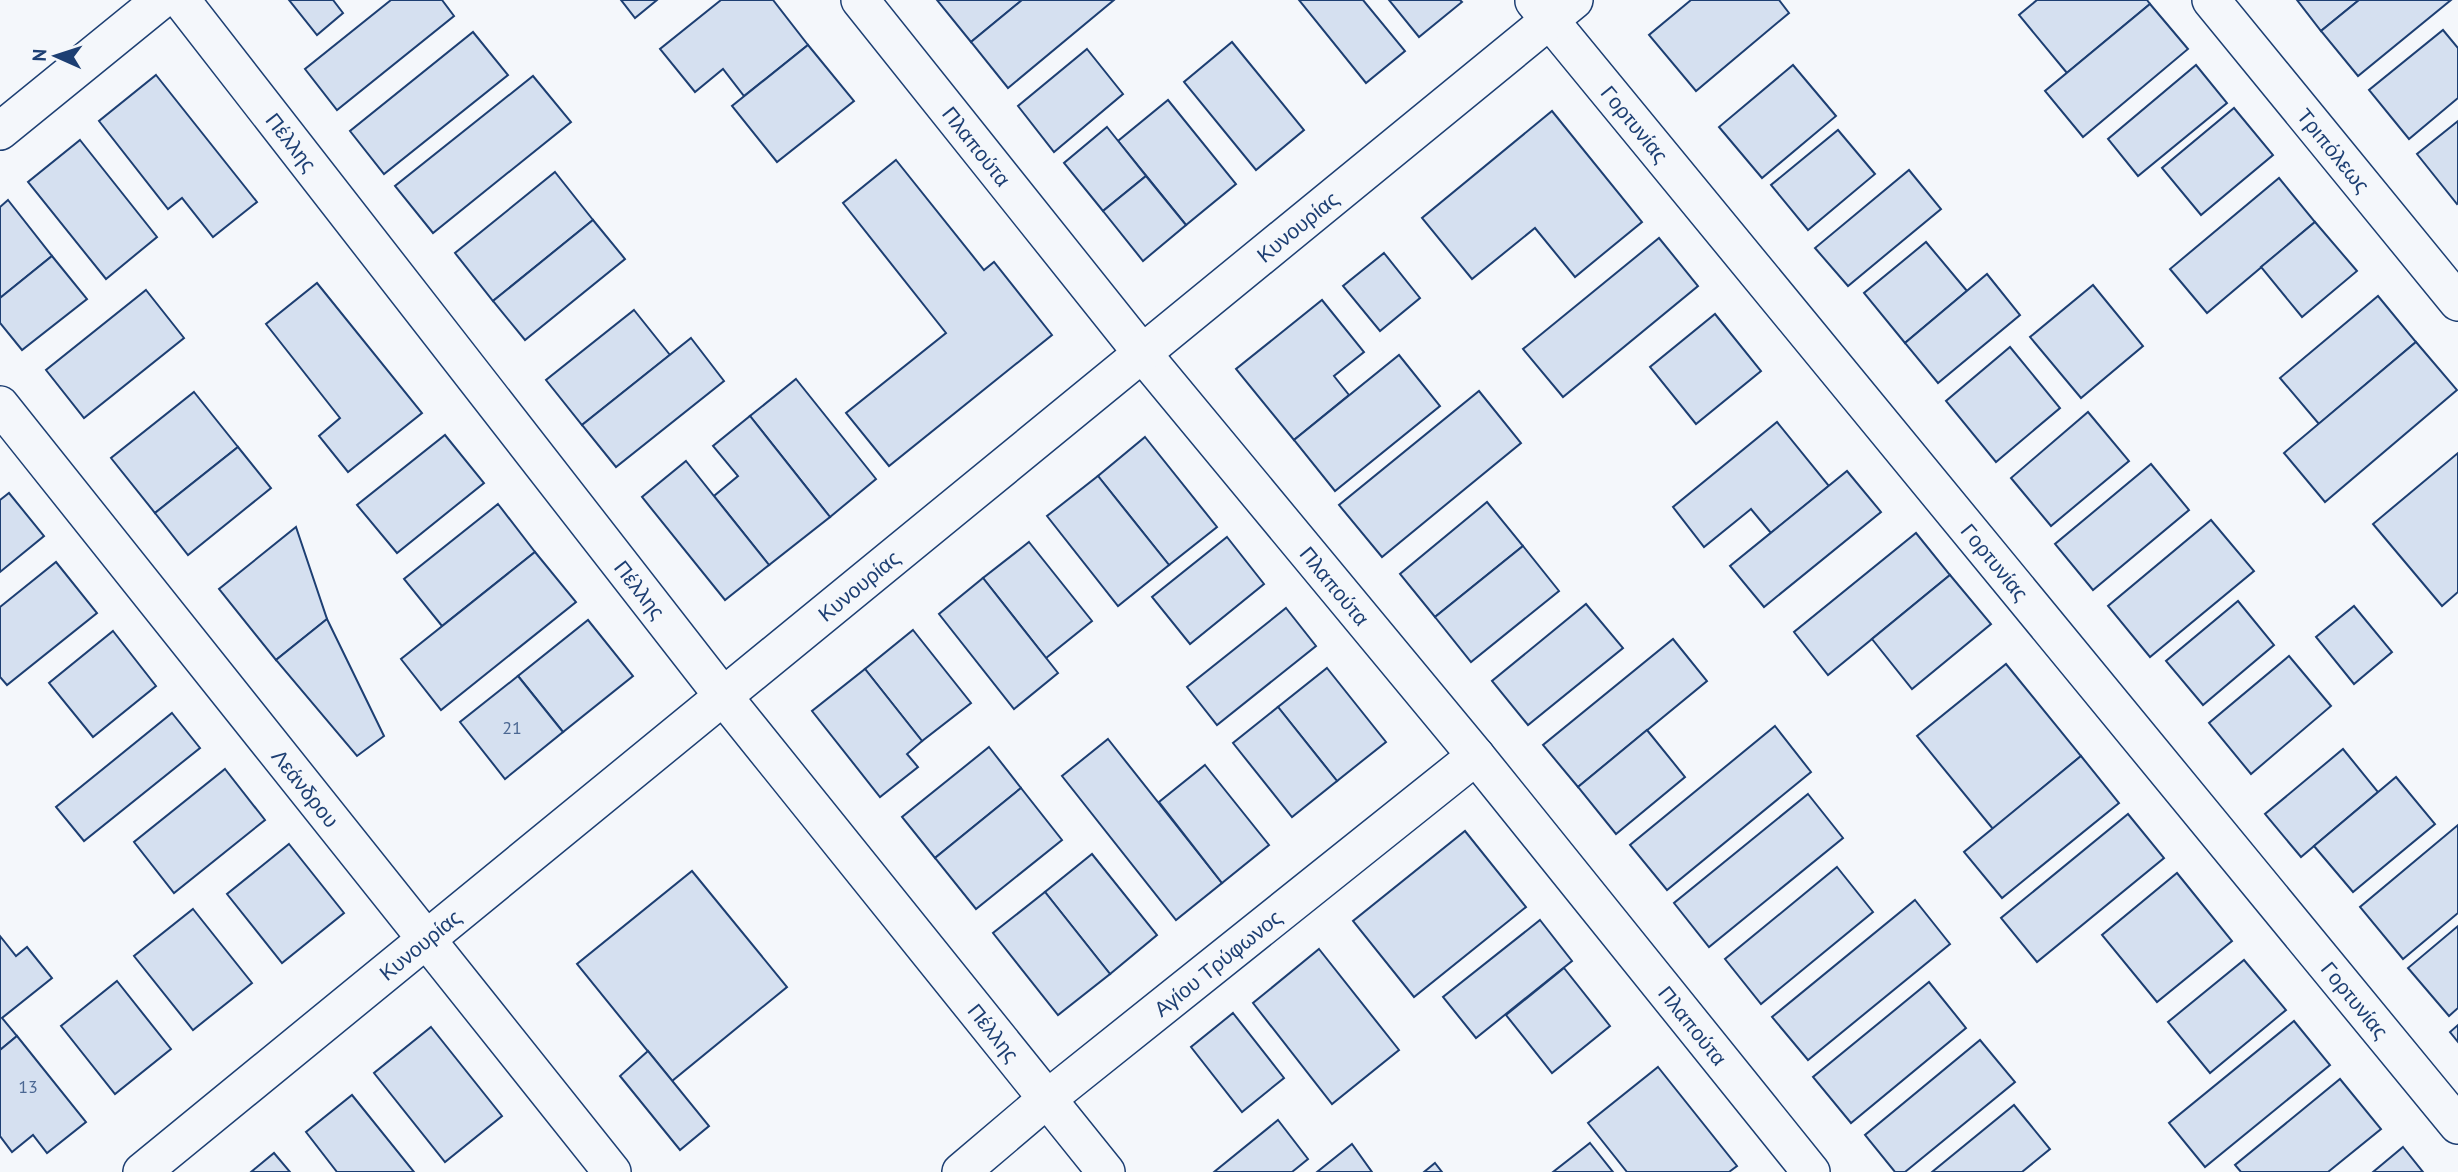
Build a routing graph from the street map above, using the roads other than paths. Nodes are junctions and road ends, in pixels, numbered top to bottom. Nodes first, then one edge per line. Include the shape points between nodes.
1 (161, 0) edge
2 (181, 0) edge
3 (860, 0) edge
4 (2211, 0) edge
5 (1552, 7) edge
6 (0, 131) edge
7 (2458, 302) edge
8 (1142, 353) junction
9 (0, 405) edge
10 (723, 696) junction
11 (1476, 756) junction
12 (426, 940) junction
13 (1048, 1099) junction
14 (2458, 1125) edge
15 (142, 1172) edge
16 (612, 1172) edge
17 (961, 1172) edge
18 (1106, 1172) edge
19 (1811, 1172) edge

1 - 6 street
2 - 10 street, Πέλλης
3 - 8 street, Πλαπούτα
4 - 7 street, Τριπόλεως
5 - 8 street, Κυνουρίας
5 - 14 street, Γορτυνίας
8 - 10 street, Κυνουρίας
8 - 11 street, Πλαπούτα
9 - 12 street, Λεάνδρου
10 - 12 street, Κυνουρίας
10 - 13 street, Πέλλης
11 - 13 street, Αγίου Τρύφωνος
11 - 19 street, Πλαπούτα
12 - 15 street, Κυνουρίας
12 - 16 street, Λεάνδρου
13 - 17 street, Αγίου Τρύφωνος
13 - 18 street, Πέλλης

